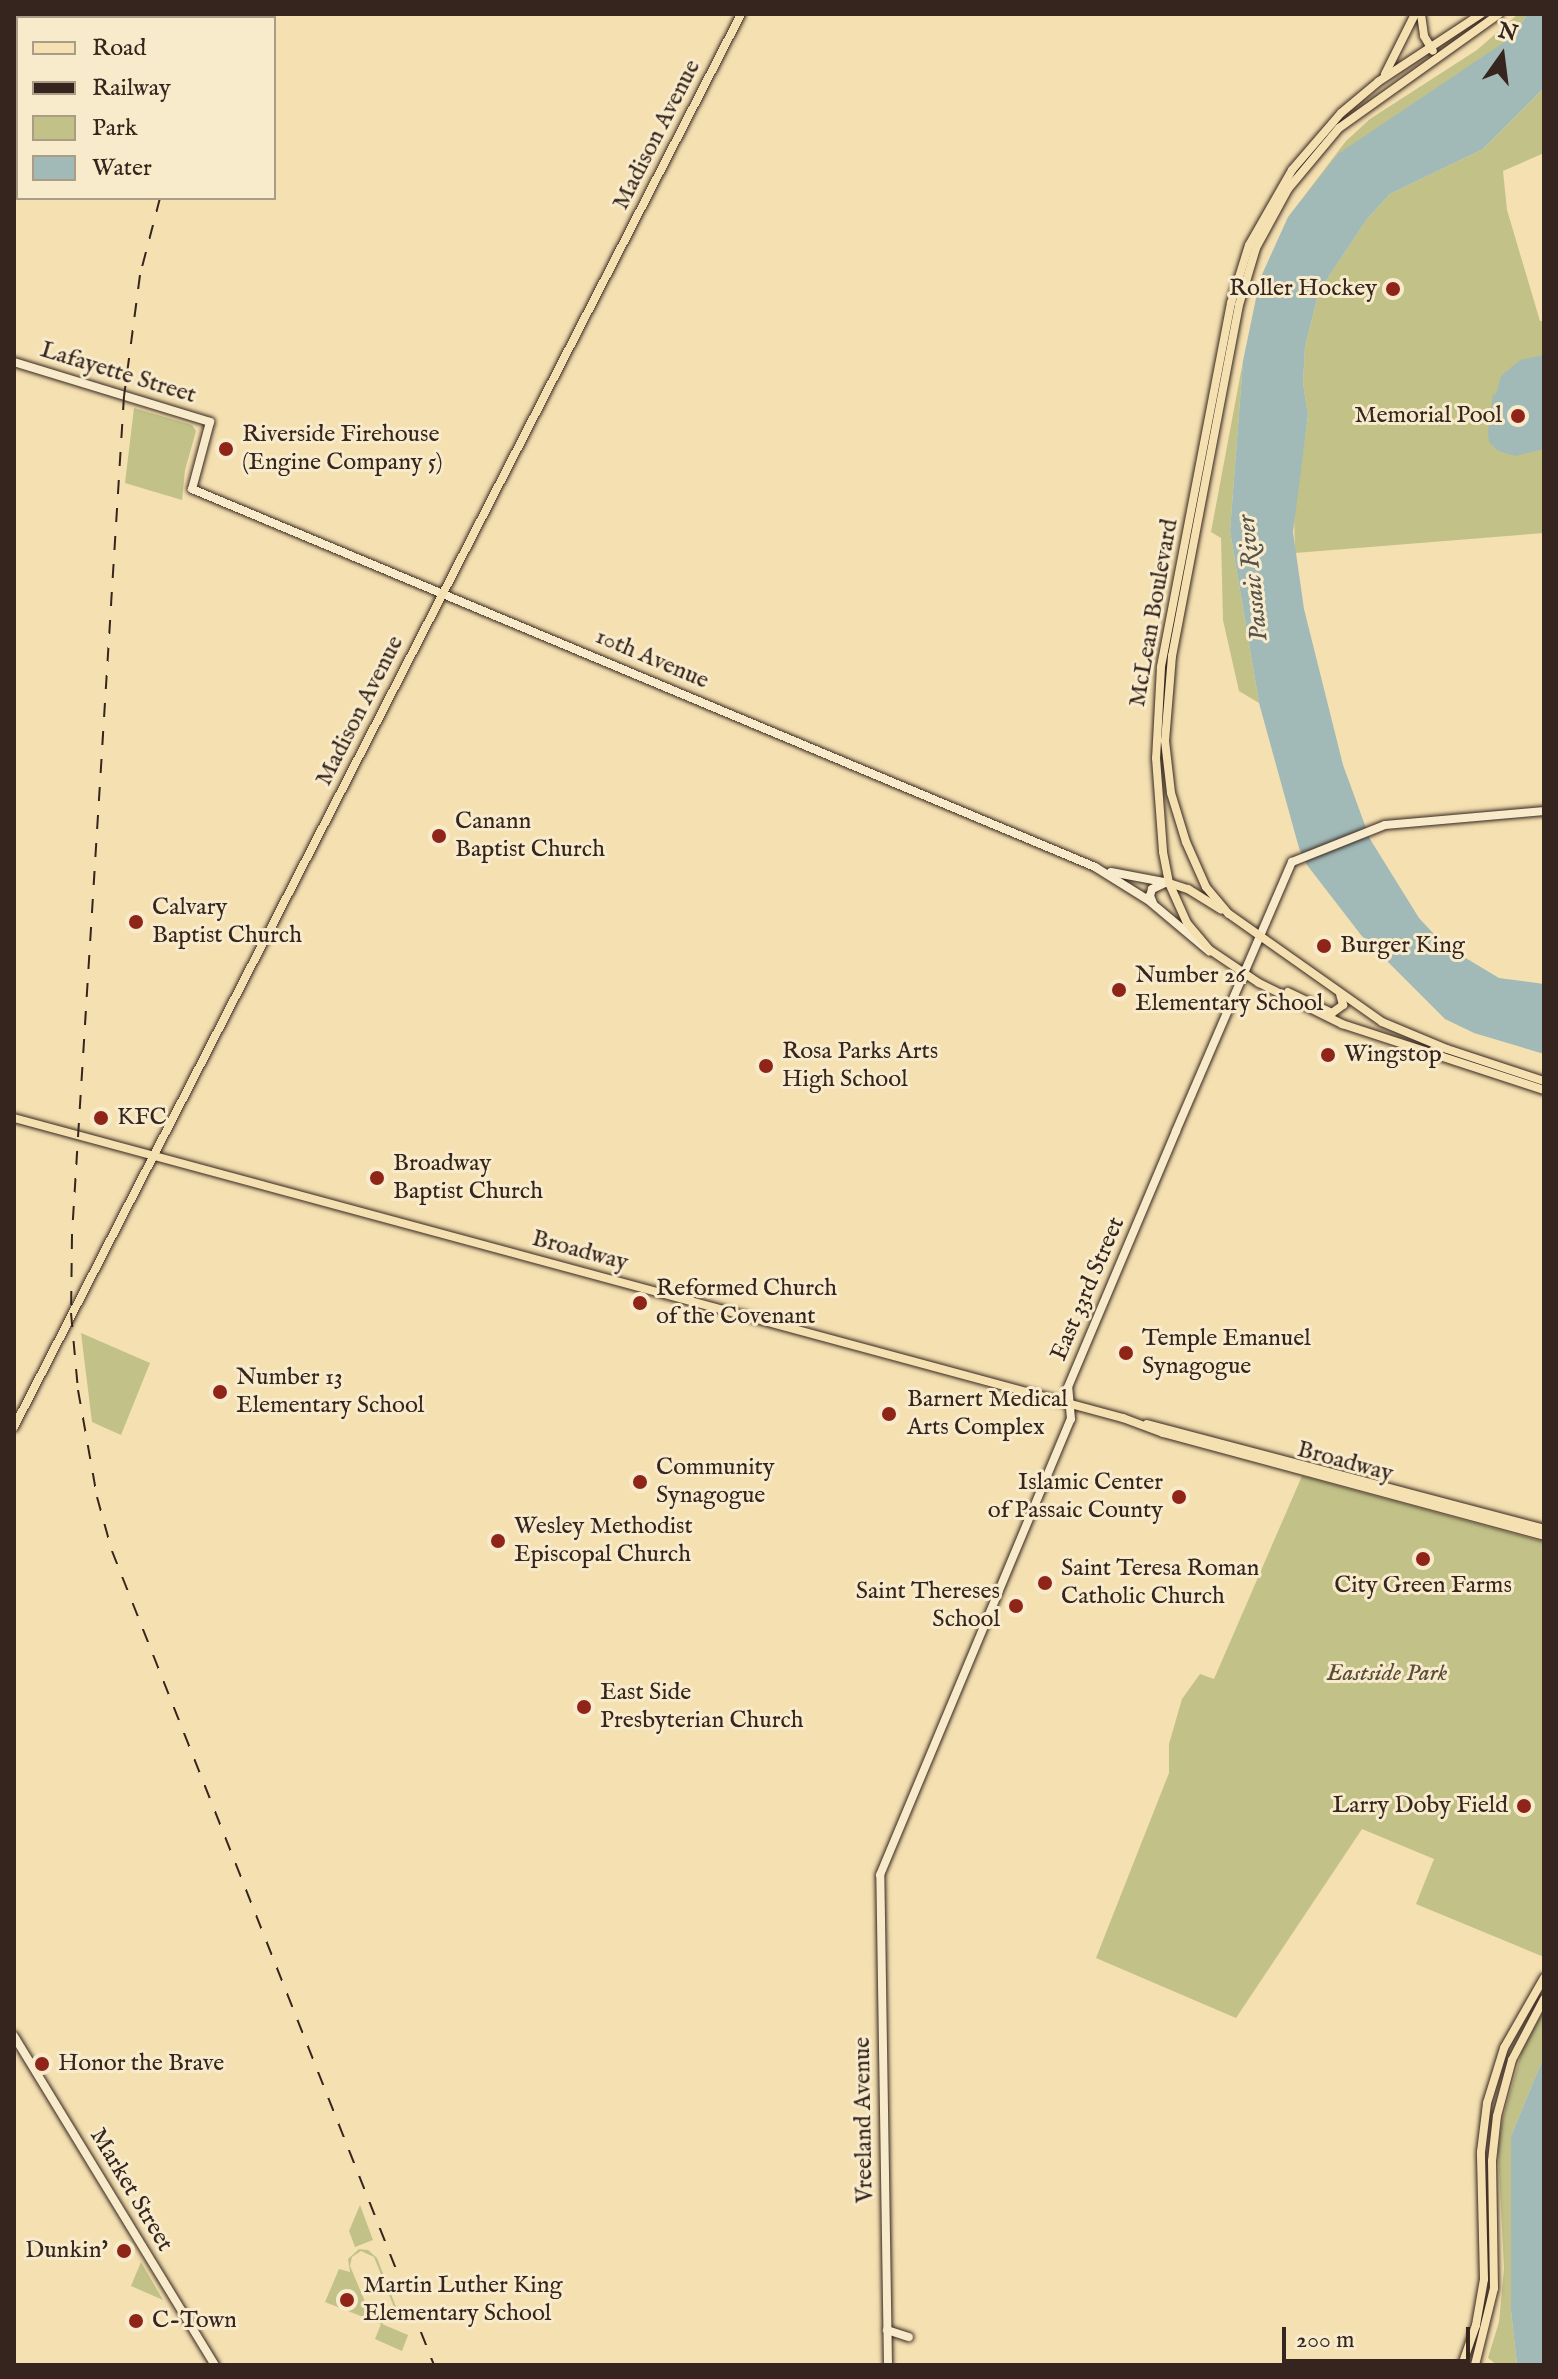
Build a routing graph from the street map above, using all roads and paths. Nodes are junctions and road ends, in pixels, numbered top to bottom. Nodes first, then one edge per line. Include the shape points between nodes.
1 (741, 14) edge
2 (1418, 14) edge
3 (1481, 14) edge
4 (1499, 14) edge
5 (1431, 48) junction
6 (1438, 58) junction
7 (1381, 80) junction
8 (14, 362) edge
9 (192, 489) joint
10 (443, 594) junction
11 (1544, 811) edge
12 (1164, 862) junction
13 (1095, 867) junction
14 (1146, 879) junction
15 (1169, 883) junction
16 (1157, 907) junction
17 (1229, 914) junction
18 (1259, 935) junction
19 (1220, 958) junction
20 (1243, 974) junction
21 (1340, 994) junction
22 (1544, 1081) edge
23 (1544, 1090) edge
24 (14, 1118) edge
25 (153, 1155) junction
26 (1072, 1405) junction
27 (1136, 1422) junction
28 (14, 1427) edge
29 (1544, 1529) edge
30 (1544, 1536) edge
31 (880, 1875) joint
32 (1544, 1978) edge
33 (1544, 1999) edge
34 (14, 2036) edge
35 (887, 2330) junction
36 (909, 2337) dead end
37 (215, 2365) edge
38 (888, 2365) edge
39 (1462, 2365) edge
40 (1475, 2365) edge

1 - 10 main road, Madison Avenue
2 - 5 main road
2 - 7 main road
3 - 5 main road, McLean Boulevard
4 - 6 main road, McLean Boulevard
5 - 6 main road
5 - 7 main road, McLean Boulevard
6 - 17 main road, McLean Boulevard via 1356,112 1308,161 1270,219 1242,291 1170,664 1164,723 1168,775 1183,834 1206,887
7 - 12 main road, McLean Boulevard via 1341,113 1297,163 1263,215 1238,274 1158,689 1156,758
8 - 9 main road, Lafayette Street via 210,422
9 - 10 main road, 10th Avenue
10 - 13 main road, 10th Avenue
10 - 25 main road, Madison Avenue
11 - 18 main road, East 33rd Street via 1401,823 1370,829 1300,857 1288,868
12 - 14 main road via 1158,874
12 - 15 main road, McLean Boulevard
13 - 14 main road, 10th Avenue
13 - 16 main road, 10th Avenue
14 - 15 main road, 10th Avenue
15 - 16 main road via 1150,892
15 - 17 main road
15 - 19 main road, McLean Boulevard via 1187,923
16 - 19 main road, 10th Avenue
17 - 18 main road, McLean Boulevard
18 - 20 main road, East 33rd Street
18 - 21 main road, McLean Boulevard
19 - 20 main road, McLean Boulevard
20 - 21 main road via 1332,1013 1343,1005
20 - 23 main road, McLean Boulevard via 1360,1031
20 - 26 main road, East 33rd Street via 1068,1387
21 - 22 main road, McLean Boulevard via 1414,1037
24 - 25 main road, Broadway
25 - 26 main road, Broadway
25 - 28 main road, Madison Avenue
26 - 27 main road, Broadway
26 - 31 main road, East 33rd Street via 1071,1419
27 - 29 main road, Broadway
27 - 30 main road, Broadway
31 - 35 main road, Vreeland Avenue
32 - 39 main road via 1513,2028 1487,2103 1481,2152 1484,2279
33 - 40 main road via 1516,2050 1497,2116 1492,2161 1494,2288
34 - 37 main road, Market Street
35 - 36 main road
35 - 38 main road, Vreeland Avenue

